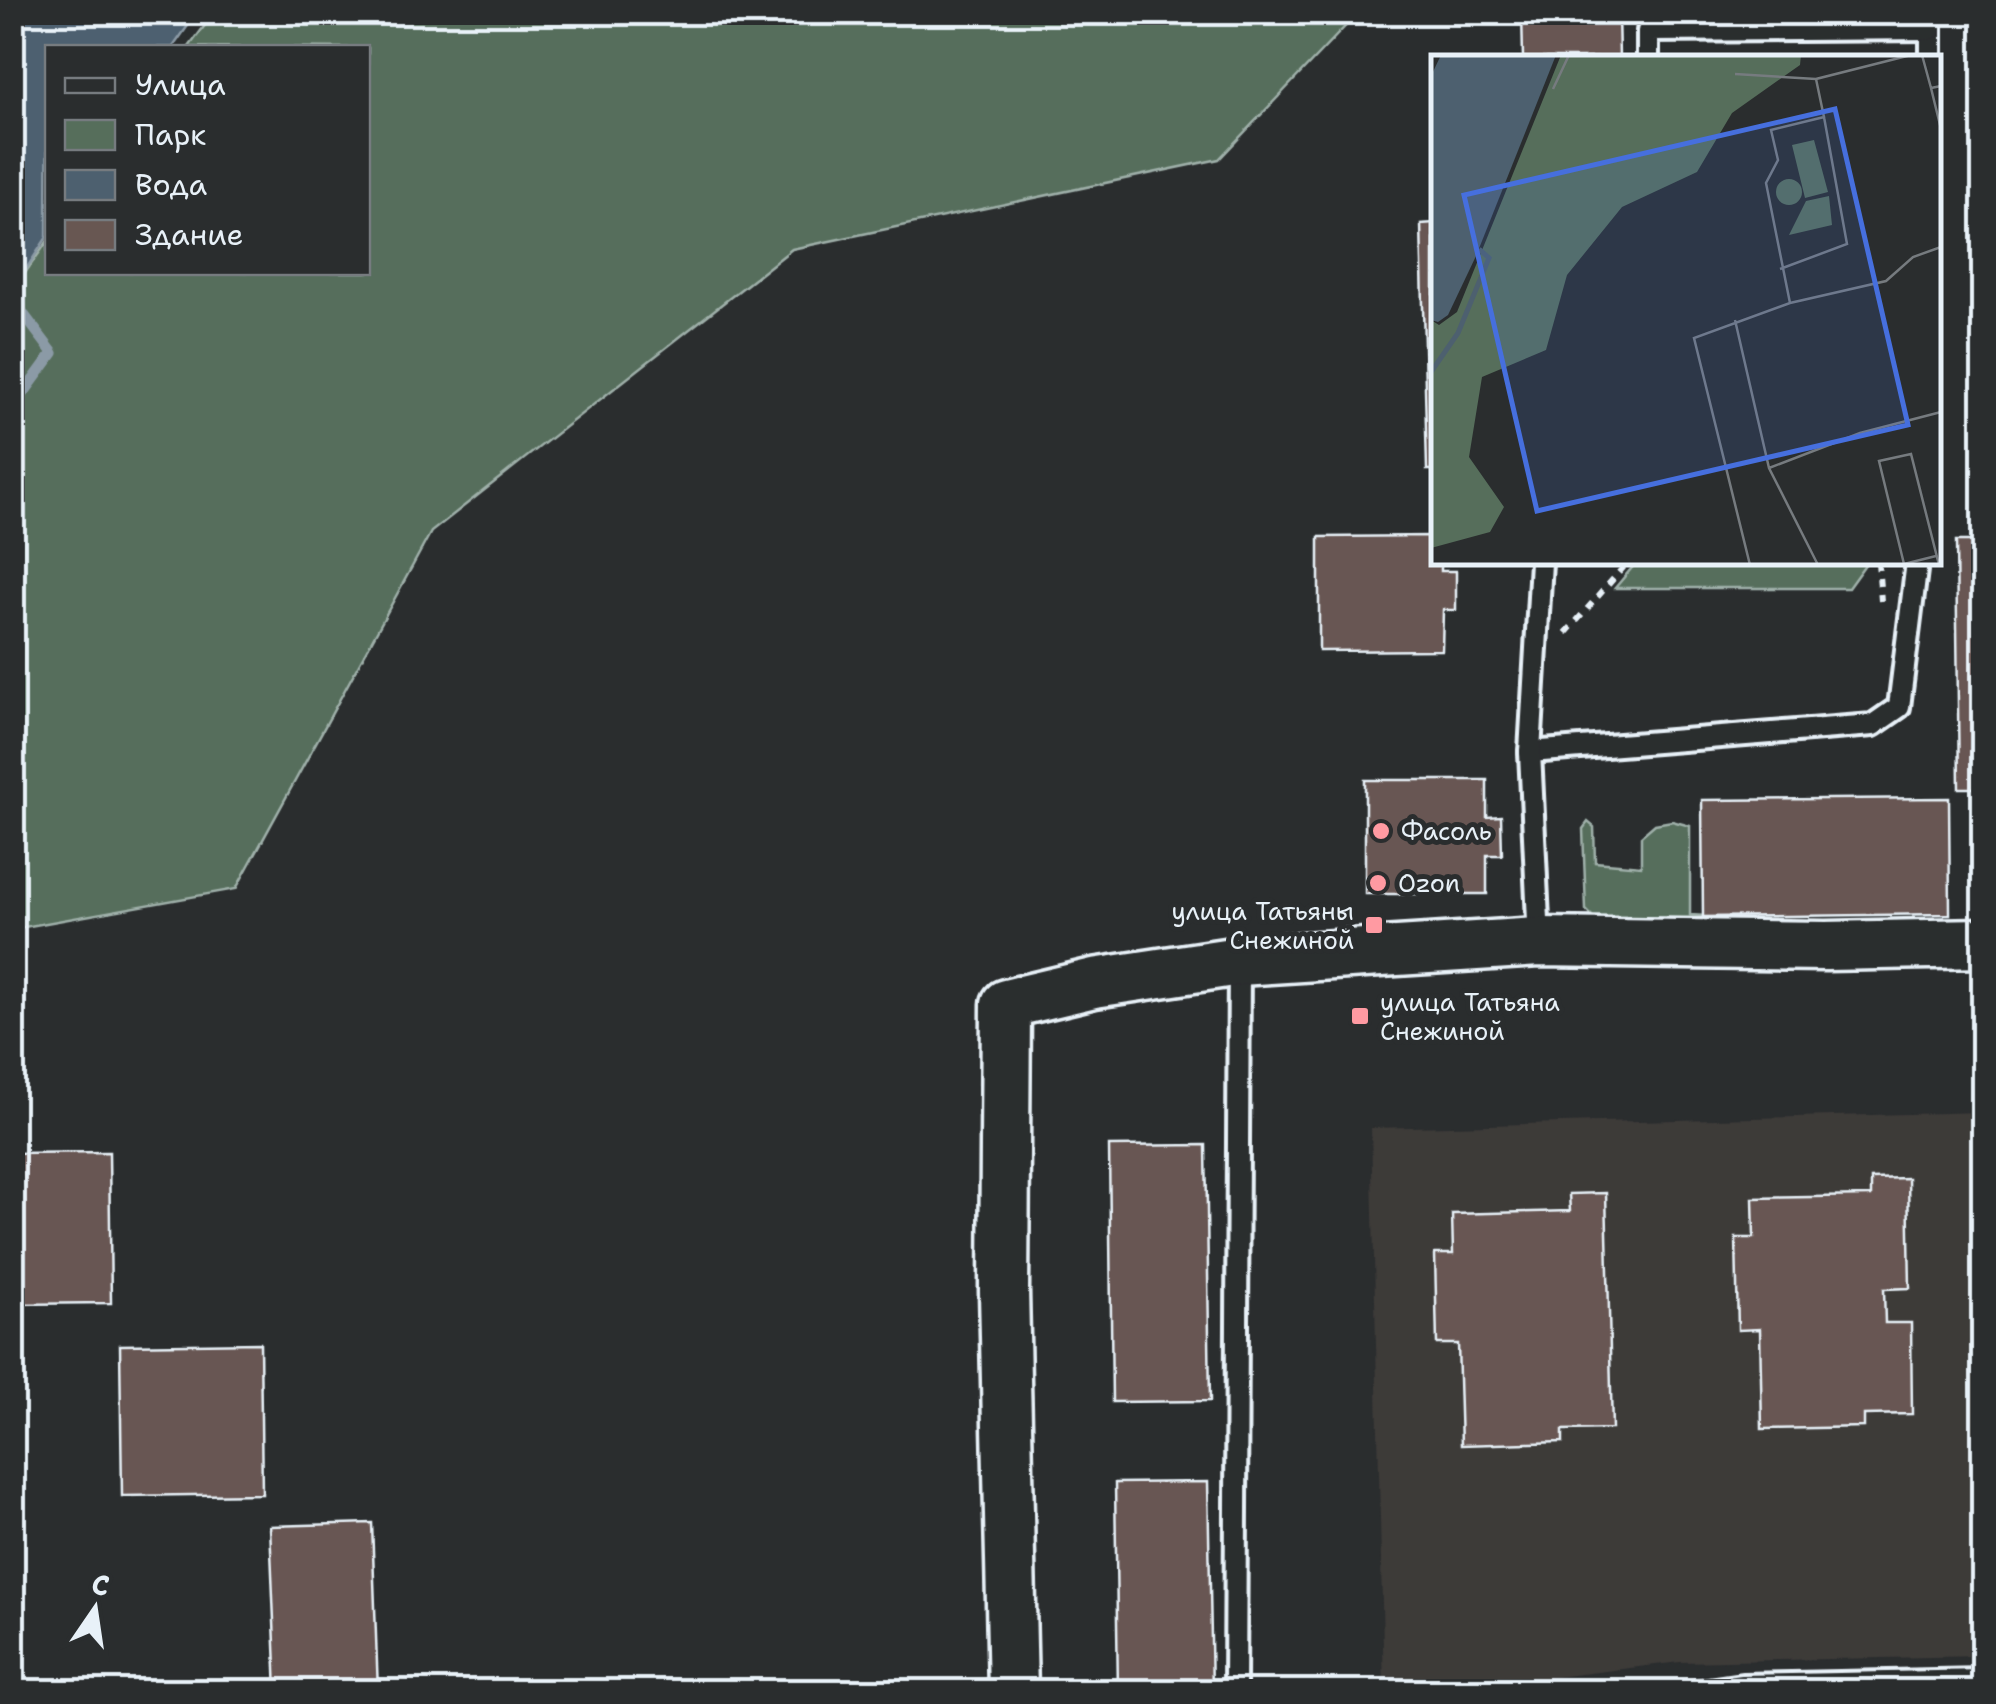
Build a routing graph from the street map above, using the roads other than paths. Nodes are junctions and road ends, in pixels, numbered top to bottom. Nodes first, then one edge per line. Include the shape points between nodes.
1 (1931, 21) edge
2 (1648, 55) edge
3 (1931, 55) edge
4 (1541, 565) edge
5 (1917, 565) edge
6 (1530, 752) junction
7 (1539, 942) junction
8 (1984, 943) edge
9 (1238, 960) junction
10 (1984, 1680) edge
11 (1013, 1692) edge
12 (1235, 1692) edge
13 (1694, 1692) edge

1 - 2 lane via 1648,31
1 - 3 lane
4 - 6 lane
5 - 6 lane via 1900,707 1873,725
6 - 7 lane
7 - 8 street
7 - 9 street
9 - 11 street via 1006,1004
9 - 12 lane
10 - 13 lane via 1742,1684

